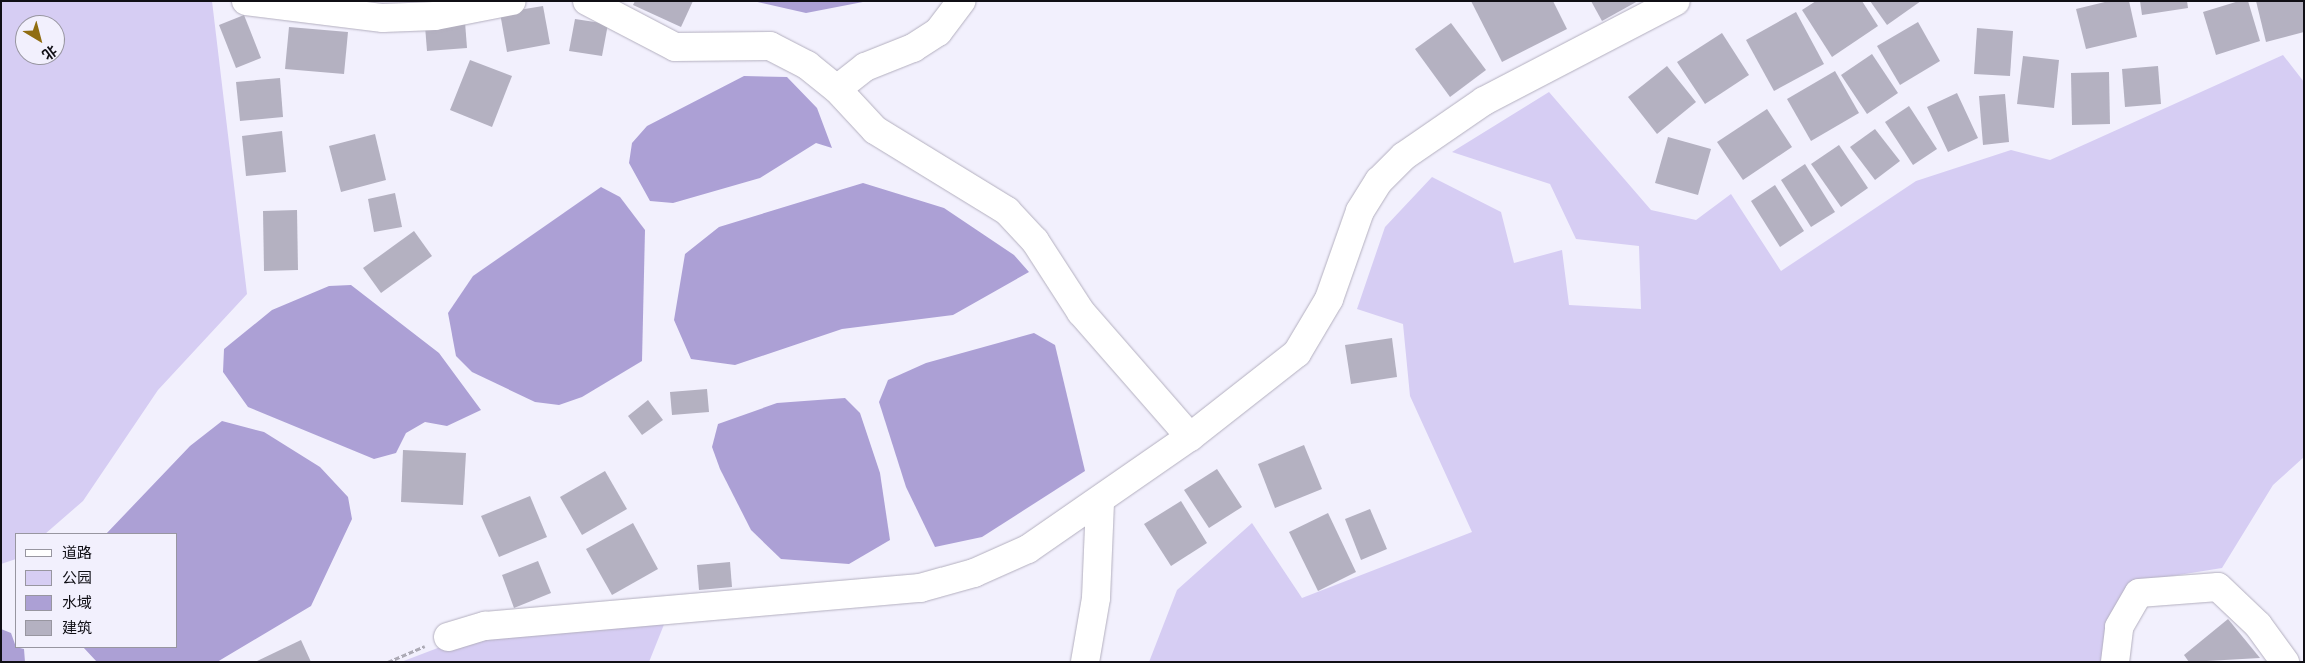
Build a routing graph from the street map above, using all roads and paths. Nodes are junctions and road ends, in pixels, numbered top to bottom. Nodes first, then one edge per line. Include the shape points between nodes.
1 (246, 1) edge
2 (512, 1) edge
3 (587, 1) edge
4 (961, 1) edge
5 (1676, 1) edge
6 (837, 89) junction
7 (1190, 438) junction
8 (1100, 502) junction
9 (448, 636) joint
10 (388, 662) edge
11 (1085, 662) edge
12 (2115, 662) edge
13 (2285, 662) edge

1 - 2 street via 383,18 435,16
3 - 6 street via 674,47 770,46 795,57
4 - 6 street via 938,32 913,48 865,67
5 - 7 street via 1484,101 1404,156 1379,181 1360,212 1329,299 1297,353
6 - 7 street via 874,130 1007,211 1035,241 1081,312
7 - 8 street
8 - 9 street via 1028,549 974,572 920,588 485,626
8 - 11 street via 1096,598
9 - 10 path
12 - 13 street via 2119,628 2139,592 2218,587 2258,625

